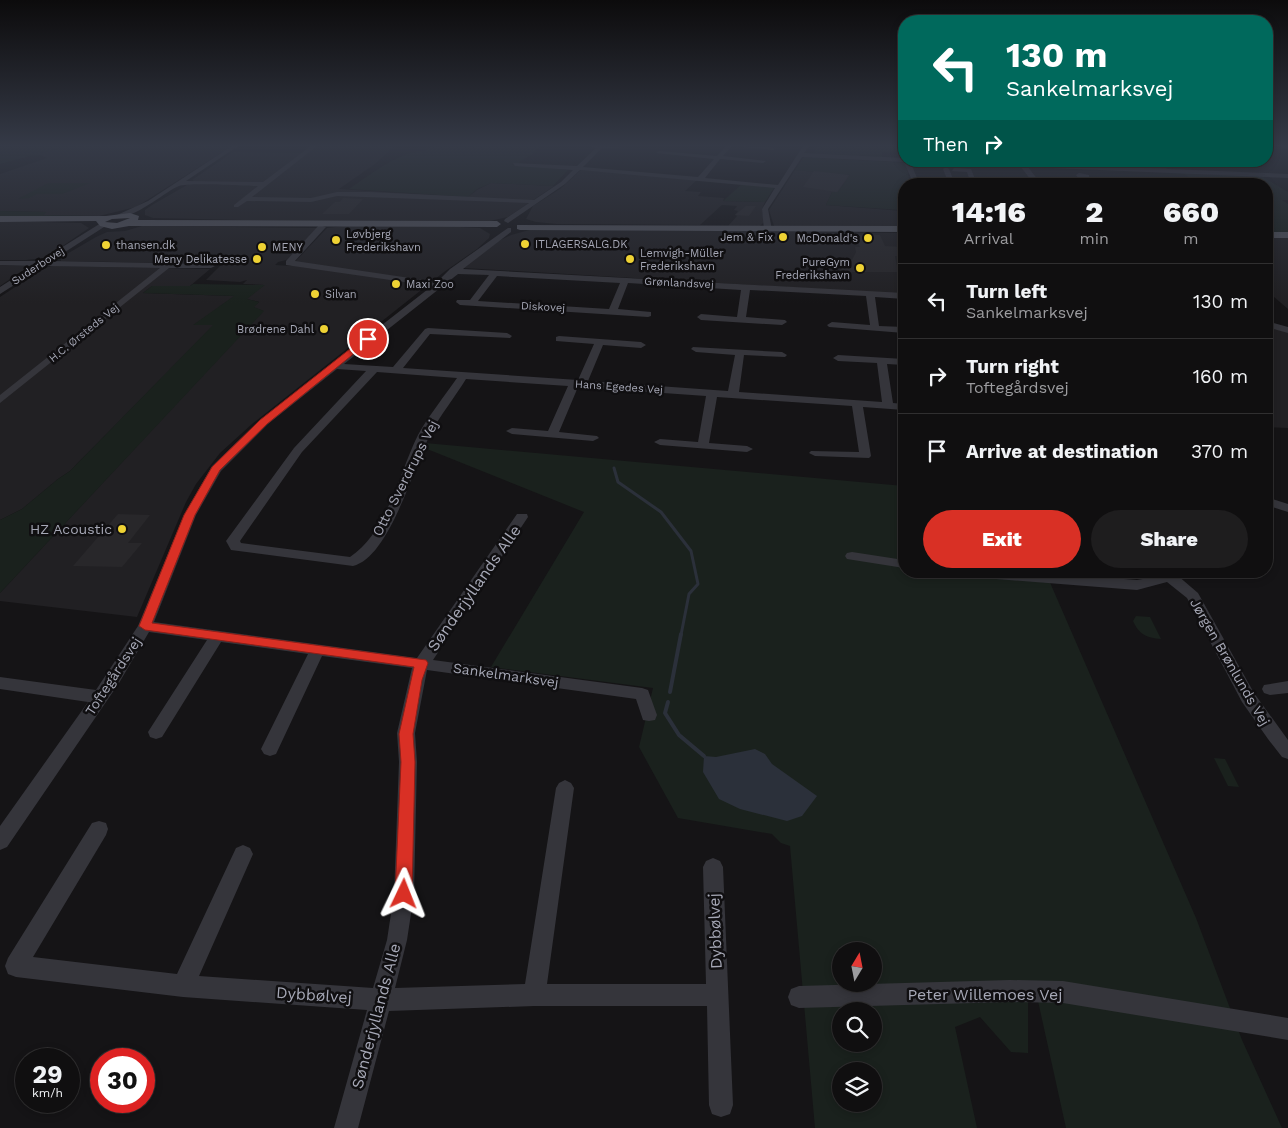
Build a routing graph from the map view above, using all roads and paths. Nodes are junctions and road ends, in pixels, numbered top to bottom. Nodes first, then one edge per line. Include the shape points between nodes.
1 (155, 199) edge
2 (246, 199) joint
3 (317, 199) edge
4 (512, 199) edge
5 (539, 199) edge
6 (772, 199) edge
7 (150, 202) junction
8 (534, 202) junction
9 (236, 206) dead end
10 (121, 215) junction
11 (0, 219) edge
12 (132, 219) junction
13 (101, 222) junction
14 (293, 223) junction
15 (508, 225) junction
16 (113, 226) junction
17 (768, 229) junction
18 (898, 231) edge
19 (1273, 234) edge
20 (1288, 235) edge
21 (75, 242) junction
22 (0, 262) edge
23 (42, 263) junction
24 (168, 265) junction
25 (211, 266) dead end
26 (453, 271) junction
27 (495, 273) junction
28 (626, 280) junction
29 (437, 284) junction
30 (746, 287) junction
31 (0, 291) edge
32 (870, 294) junction
33 (898, 296) edge
34 (460, 302) dead end
35 (472, 303) junction
36 (613, 312) junction
37 (648, 314) dead end
38 (701, 317) dead end
39 (741, 319) junction
40 (782, 322) dead end
41 (832, 325) dead end
42 (1273, 326) edge
43 (875, 328) junction
44 (898, 330) edge
45 (1288, 330) edge
46 (507, 336) dead end
47 (559, 340) dead end
48 (600, 342) junction
49 (641, 345) dead end
50 (696, 348) dead end
51 (740, 352) junction
52 (782, 355) dead end
53 (838, 358) dead end
54 (882, 360) junction
55 (898, 361) edge
56 (334, 366) junction
57 (374, 369) junction
58 (395, 371) junction
59 (464, 376) junction
60 (578, 384) junction
61 (712, 394) junction
62 (733, 395) junction
63 (0, 400) edge
64 (857, 404) junction
65 (888, 406) junction
66 (898, 407) edge
67 (512, 431) dead end
68 (552, 434) junction
69 (593, 438) dead end
70 (660, 442) dead end
71 (703, 446) junction
72 (747, 449) dead end
73 (814, 453) dead end
74 (1273, 503) edge
75 (1288, 508) edge
76 (522, 517) dead end
77 (852, 556) dead end
78 (898, 563) edge
79 (1067, 578) edge
80 (1164, 578) edge
81 (1174, 578) edge
82 (145, 626) junction
83 (218, 635) junction
84 (318, 649) junction
85 (422, 663) junction
86 (0, 683) edge
87 (1288, 687) edge
88 (1270, 689) dead end
89 (100, 697) junction
90 (649, 715) dead end
91 (156, 732) dead end
92 (270, 749) dead end
93 (1288, 752) edge
94 (565, 788) dead end
95 (99, 829) dead end
96 (0, 841) edge
97 (243, 854) dead end
98 (713, 867) dead end
99 (183, 986) junction
100 (717, 994) junction
101 (534, 995) junction
102 (799, 997) dead end
103 (381, 1000) junction
104 (1288, 1029) edge
105 (721, 1106) dead end
106 (346, 1128) edge

1 - 7 street
2 - 3 street
2 - 9 street
4 - 8 street
5 - 8 street
6 - 17 street via 765,209
7 - 10 street
7 - 12 street
8 - 15 street
10 - 12 main road
10 - 13 main road
11 - 13 main road
12 - 14 main road
12 - 16 main road
13 - 16 main road
13 - 21 street, Suderbovej
14 - 15 main road
14 - 29 street via 321,226 289,264
15 - 17 main road
15 - 26 street, Toftegårdsvej
16 - 21 street, Suderbovej
17 - 18 main road
19 - 20 main road
21 - 23 street, Suderbovej
22 - 23 street
23 - 24 street
23 - 31 street, Suderbovej
24 - 25 street
24 - 63 street, H.C. Ørsteds Vej
26 - 27 street, Grønlandsvej
26 - 29 street, Toftegårdsvej
27 - 28 street, Grønlandsvej
27 - 35 street
28 - 30 street, Grønlandsvej
28 - 36 street
29 - 56 street, Toftegårdsvej
30 - 32 street, Grønlandsvej
30 - 39 street
32 - 33 street, Grønlandsvej
32 - 43 street
34 - 35 street, Diskovej
35 - 36 street, Diskovej
36 - 37 street, Diskovej
38 - 39 street
39 - 40 street
41 - 43 street
42 - 45 street
43 - 44 street
46 - 58 street via 428,331
47 - 48 street
48 - 49 street
48 - 60 street
50 - 51 street
51 - 52 street
51 - 62 street
53 - 54 street
54 - 55 street
54 - 65 street
56 - 57 street, Hans Egedes Vej
56 - 82 street, Toftegårdsvej via 264,422 216,469 190,515
57 - 58 street, Hans Egedes Vej
57 - 59 street, Otto Sverdrups Vej via 298,450 233,541 236,547 352,562 362,558 389,516 425,434
58 - 59 street, Hans Egedes Vej
59 - 60 street, Hans Egedes Vej
60 - 61 street, Hans Egedes Vej
60 - 68 street
61 - 62 street, Hans Egedes Vej
61 - 71 street
62 - 64 street, Hans Egedes Vej
64 - 65 street, Hans Egedes Vej
64 - 73 street via 865,456
65 - 66 street, Hans Egedes Vej
67 - 68 street
68 - 69 street
70 - 71 street
71 - 72 street
74 - 75 street
76 - 85 street, Sønderjyllands Alle
77 - 78 street
79 - 80 street, Jørgen Brønlunds Vej via 1137,585
81 - 93 street, Jørgen Brønlunds Vej via 1193,596 1255,709
82 - 83 street, Sankelmarksvej
82 - 89 street, Toftegårdsvej
83 - 84 street, Sankelmarksvej
83 - 91 street
84 - 85 street, Sankelmarksvej
84 - 92 street
85 - 90 street, Sankelmarksvej via 642,694
85 - 103 street, Sønderjyllands Alle via 406,734 404,894 397,940
86 - 89 street
87 - 88 street
89 - 96 street, Toftegårdsvej
94 - 101 street
95 - 99 street, Dybbølvej via 16,966
97 - 99 street
98 - 100 street, Dybbølvej
99 - 103 street, Dybbølvej
100 - 101 street, Dybbølvej
100 - 105 street, Dybbølvej
101 - 103 street, Dybbølvej
102 - 104 street, Peter Willemoes Vej via 1062,992
103 - 106 street, Sønderjyllands Alle

